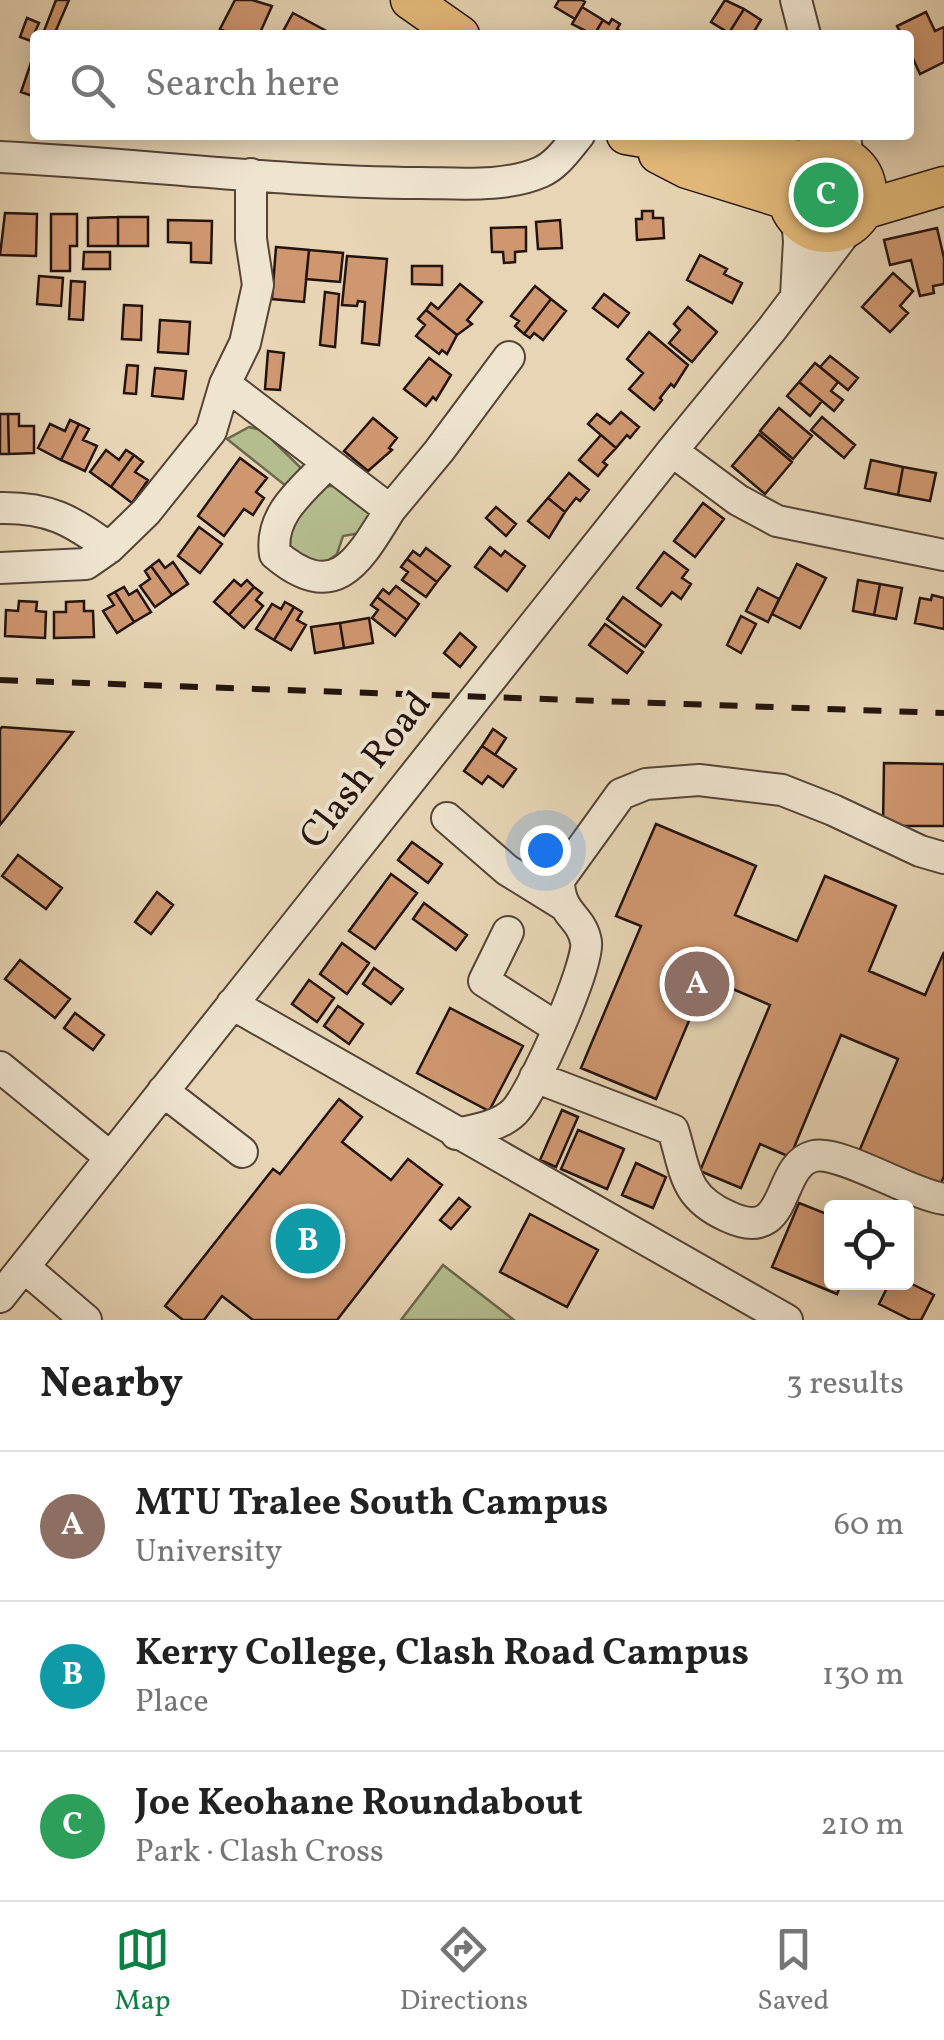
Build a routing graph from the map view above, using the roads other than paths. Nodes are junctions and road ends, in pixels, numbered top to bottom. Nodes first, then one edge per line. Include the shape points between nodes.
1 (410, 0) edge
2 (796, 0) edge
3 (453, 30) edge
4 (805, 30) edge
5 (575, 140) edge
6 (634, 140) edge
7 (654, 140) edge
8 (832, 152) edge
9 (0, 157) edge
10 (251, 174) junction
11 (941, 186) edge
12 (792, 209) junction
13 (857, 217) junction
14 (796, 296) junction
15 (509, 357) dead end
16 (225, 384) junction
17 (672, 451) junction
18 (328, 463) junction
19 (0, 508) edge
20 (390, 510) junction
21 (109, 548) junction
22 (944, 555) edge
23 (0, 568) edge
24 (447, 818) dead end
25 (944, 858) edge
26 (560, 899) junction
27 (508, 932) dead end
28 (232, 1004) junction
29 (558, 1028) junction
30 (0, 1067) edge
31 (534, 1077) junction
32 (163, 1091) junction
33 (456, 1134) junction
34 (242, 1152) dead end
35 (110, 1156) junction
36 (944, 1199) edge
37 (24, 1267) junction
38 (0, 1297) edge
39 (86, 1320) edge
40 (787, 1320) edge

1 - 3 main road
2 - 4 street
5 - 10 street via 542,172 474,183
6 - 12 main road via 687,169
7 - 8 main road via 731,153
8 - 11 main road
8 - 12 main road via 790,176
8 - 13 main road via 867,193
9 - 10 street
10 - 16 street via 258,285 244,343
11 - 13 main road
12 - 13 main road via 820,232 837,232
12 - 14 street via 800,263
13 - 14 street, Clash Road
14 - 17 street, Clash Road
15 - 20 street
16 - 18 street
16 - 21 street via 210,431
17 - 22 street via 778,521
17 - 28 street, Clash Road
18 - 20 street
18 - 20 street via 280,514 272,538 275,554 296,572 321,580 338,574 365,551
19 - 21 street via 58,514
21 - 23 street via 86,564
24 - 26 street via 507,870
25 - 26 street via 782,790 722,781 646,784 621,794 559,880
26 - 29 street via 586,938 587,954
27 - 29 street via 484,981
28 - 32 street, Clash Road
28 - 33 street
29 - 31 street
30 - 35 street
31 - 33 street via 514,1112
31 - 36 street via 673,1130 697,1198 740,1222 754,1224 780,1206 794,1170 811,1156 831,1156
32 - 34 street
32 - 35 street, Clash Road
33 - 40 street
35 - 37 street, Clash Road
37 - 38 street, Clash Road
37 - 39 street

